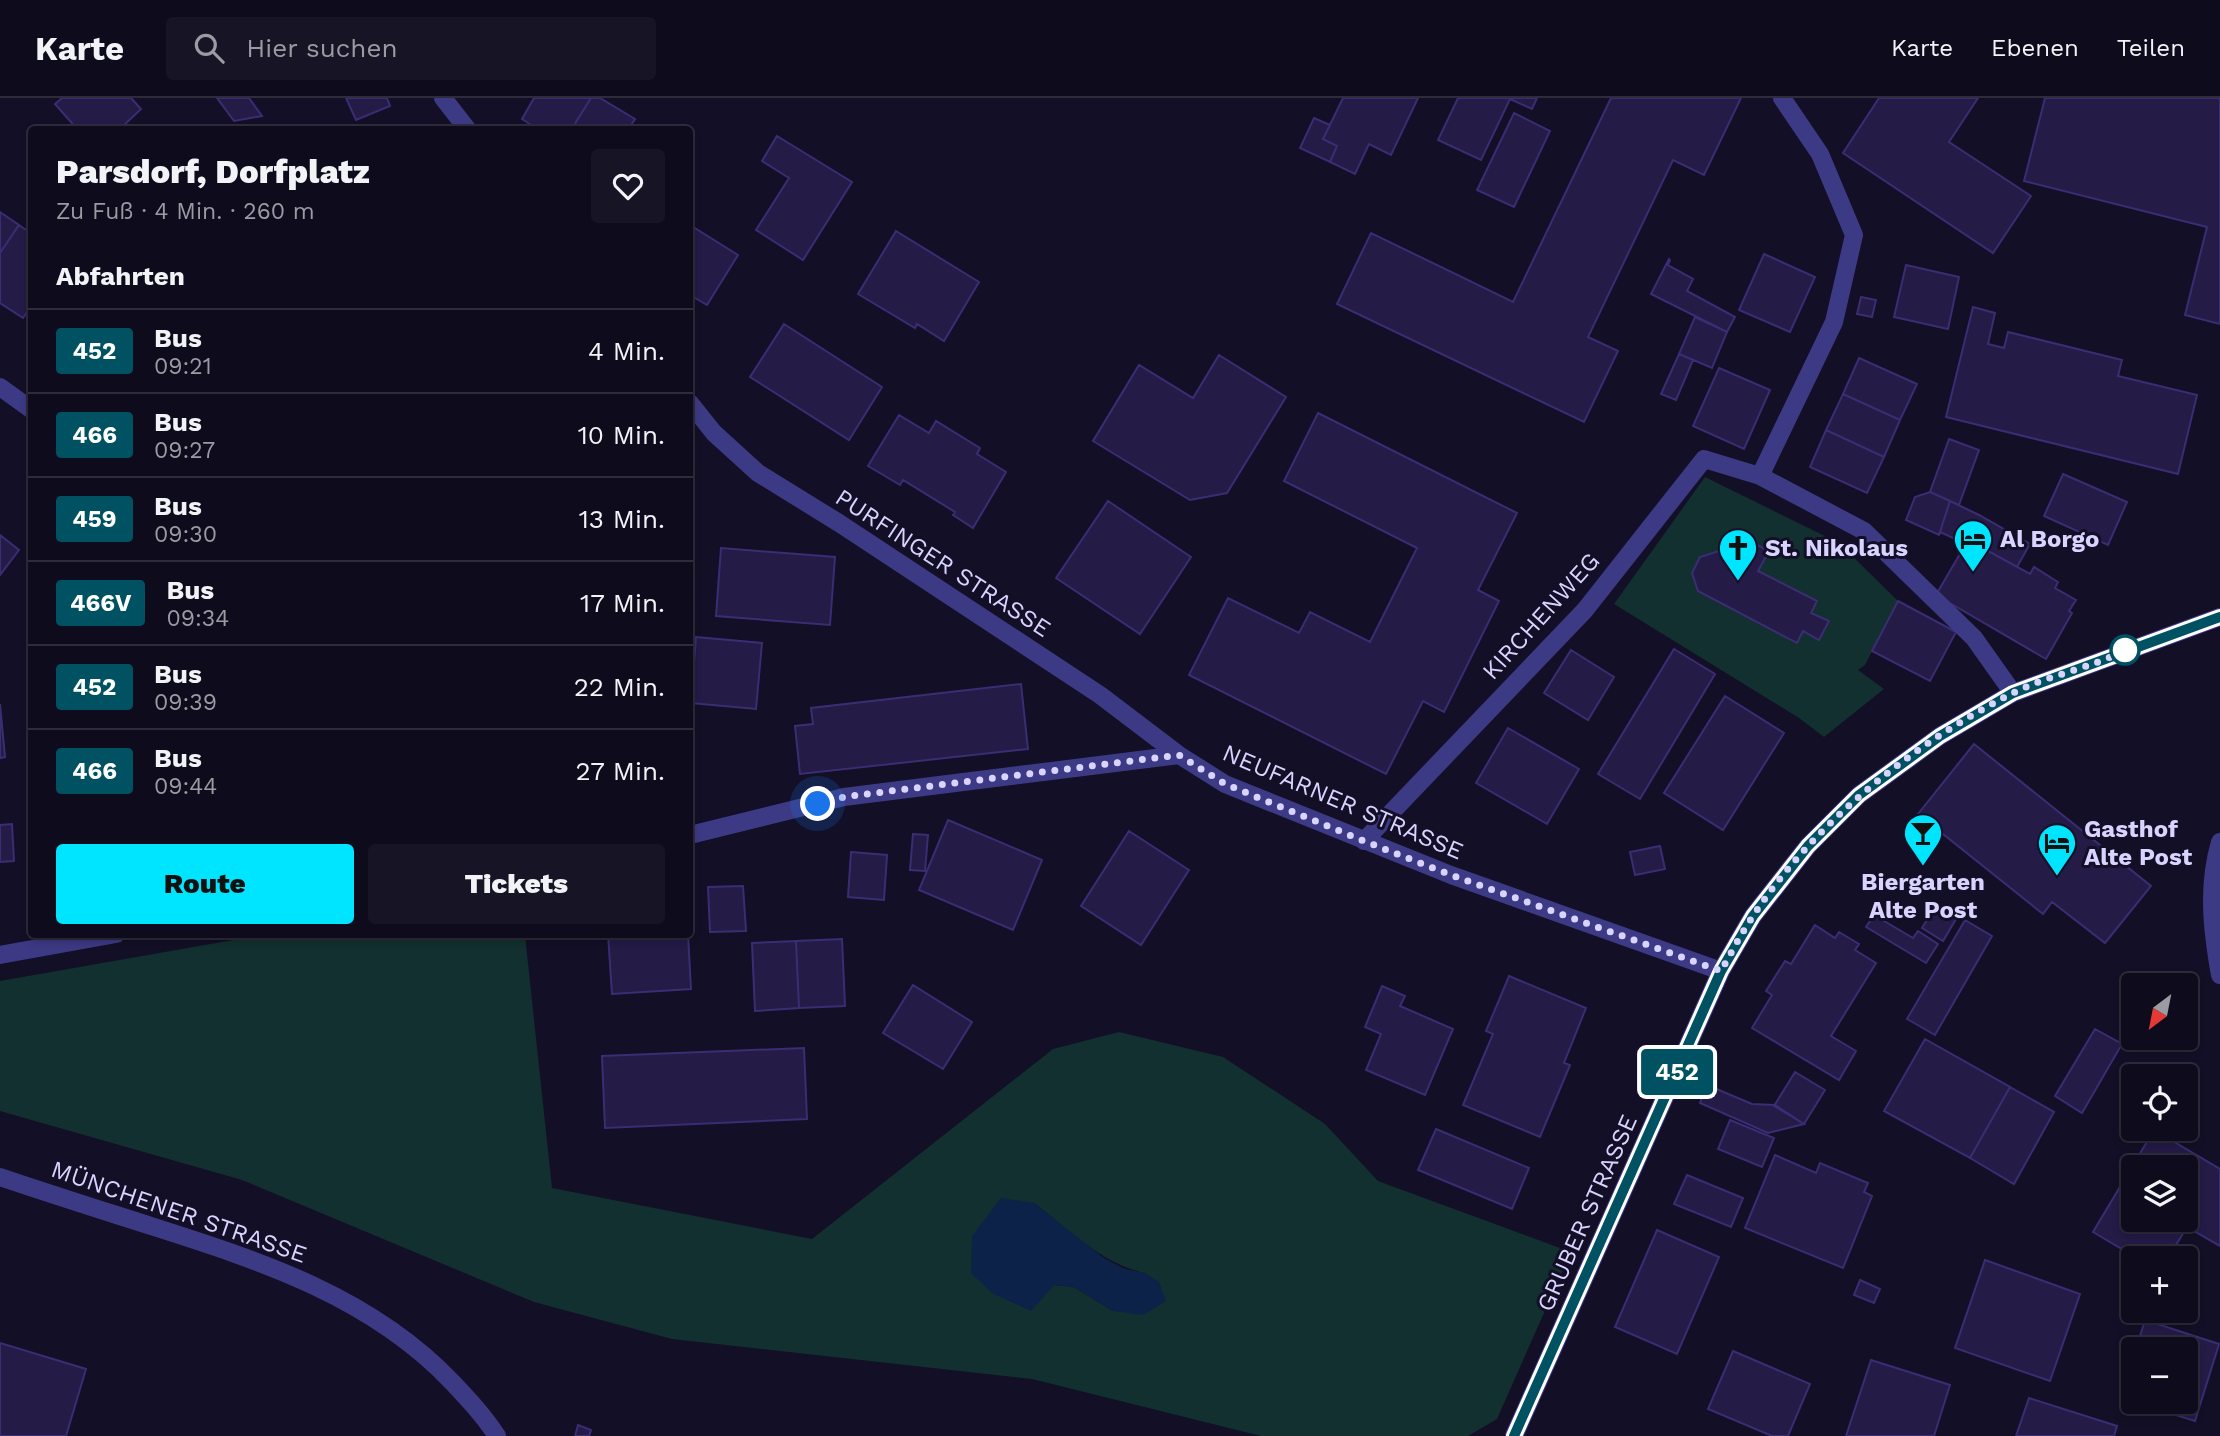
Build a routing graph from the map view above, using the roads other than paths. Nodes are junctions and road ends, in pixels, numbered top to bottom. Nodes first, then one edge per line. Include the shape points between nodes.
1 (443, 98) edge
2 (1782, 98) edge
3 (465, 126) edge
4 (0, 387) edge
5 (28, 407) edge
6 (693, 407) edge
7 (1760, 476) junction
8 (2220, 617) edge
9 (2013, 693) junction
10 (1179, 755) junction
11 (693, 834) edge
12 (1364, 841) junction
13 (2220, 842) edge
14 (94, 938) edge
15 (0, 955) edge
16 (1721, 971) junction
17 (2220, 975) edge
18 (0, 1177) edge
19 (497, 1436) edge
20 (1514, 1436) edge

1 - 3 street
2 - 7 street via 1820,154 1854,235 1834,322
4 - 5 street
6 - 10 street, PURFINGER STRASSE via 758,473 1100,695
7 - 9 street via 1864,531 1974,638
7 - 12 street, KIRCHENWEG via 1704,458 1584,610
8 - 9 street, GRUBER STRASSE
9 - 16 street, GRUBER STRASSE via 1940,736 1859,795 1779,880
10 - 11 street via 844,797
10 - 12 street, NEUFARNER STRASSE via 1225,784
12 - 16 street, NEUFARNER STRASSE
13 - 17 street via 2212,887
14 - 15 street
16 - 20 street, GRUBER STRASSE
18 - 19 street, MÜNCHENER STRASSE via 218,1247 323,1289 430,1359 483,1414

